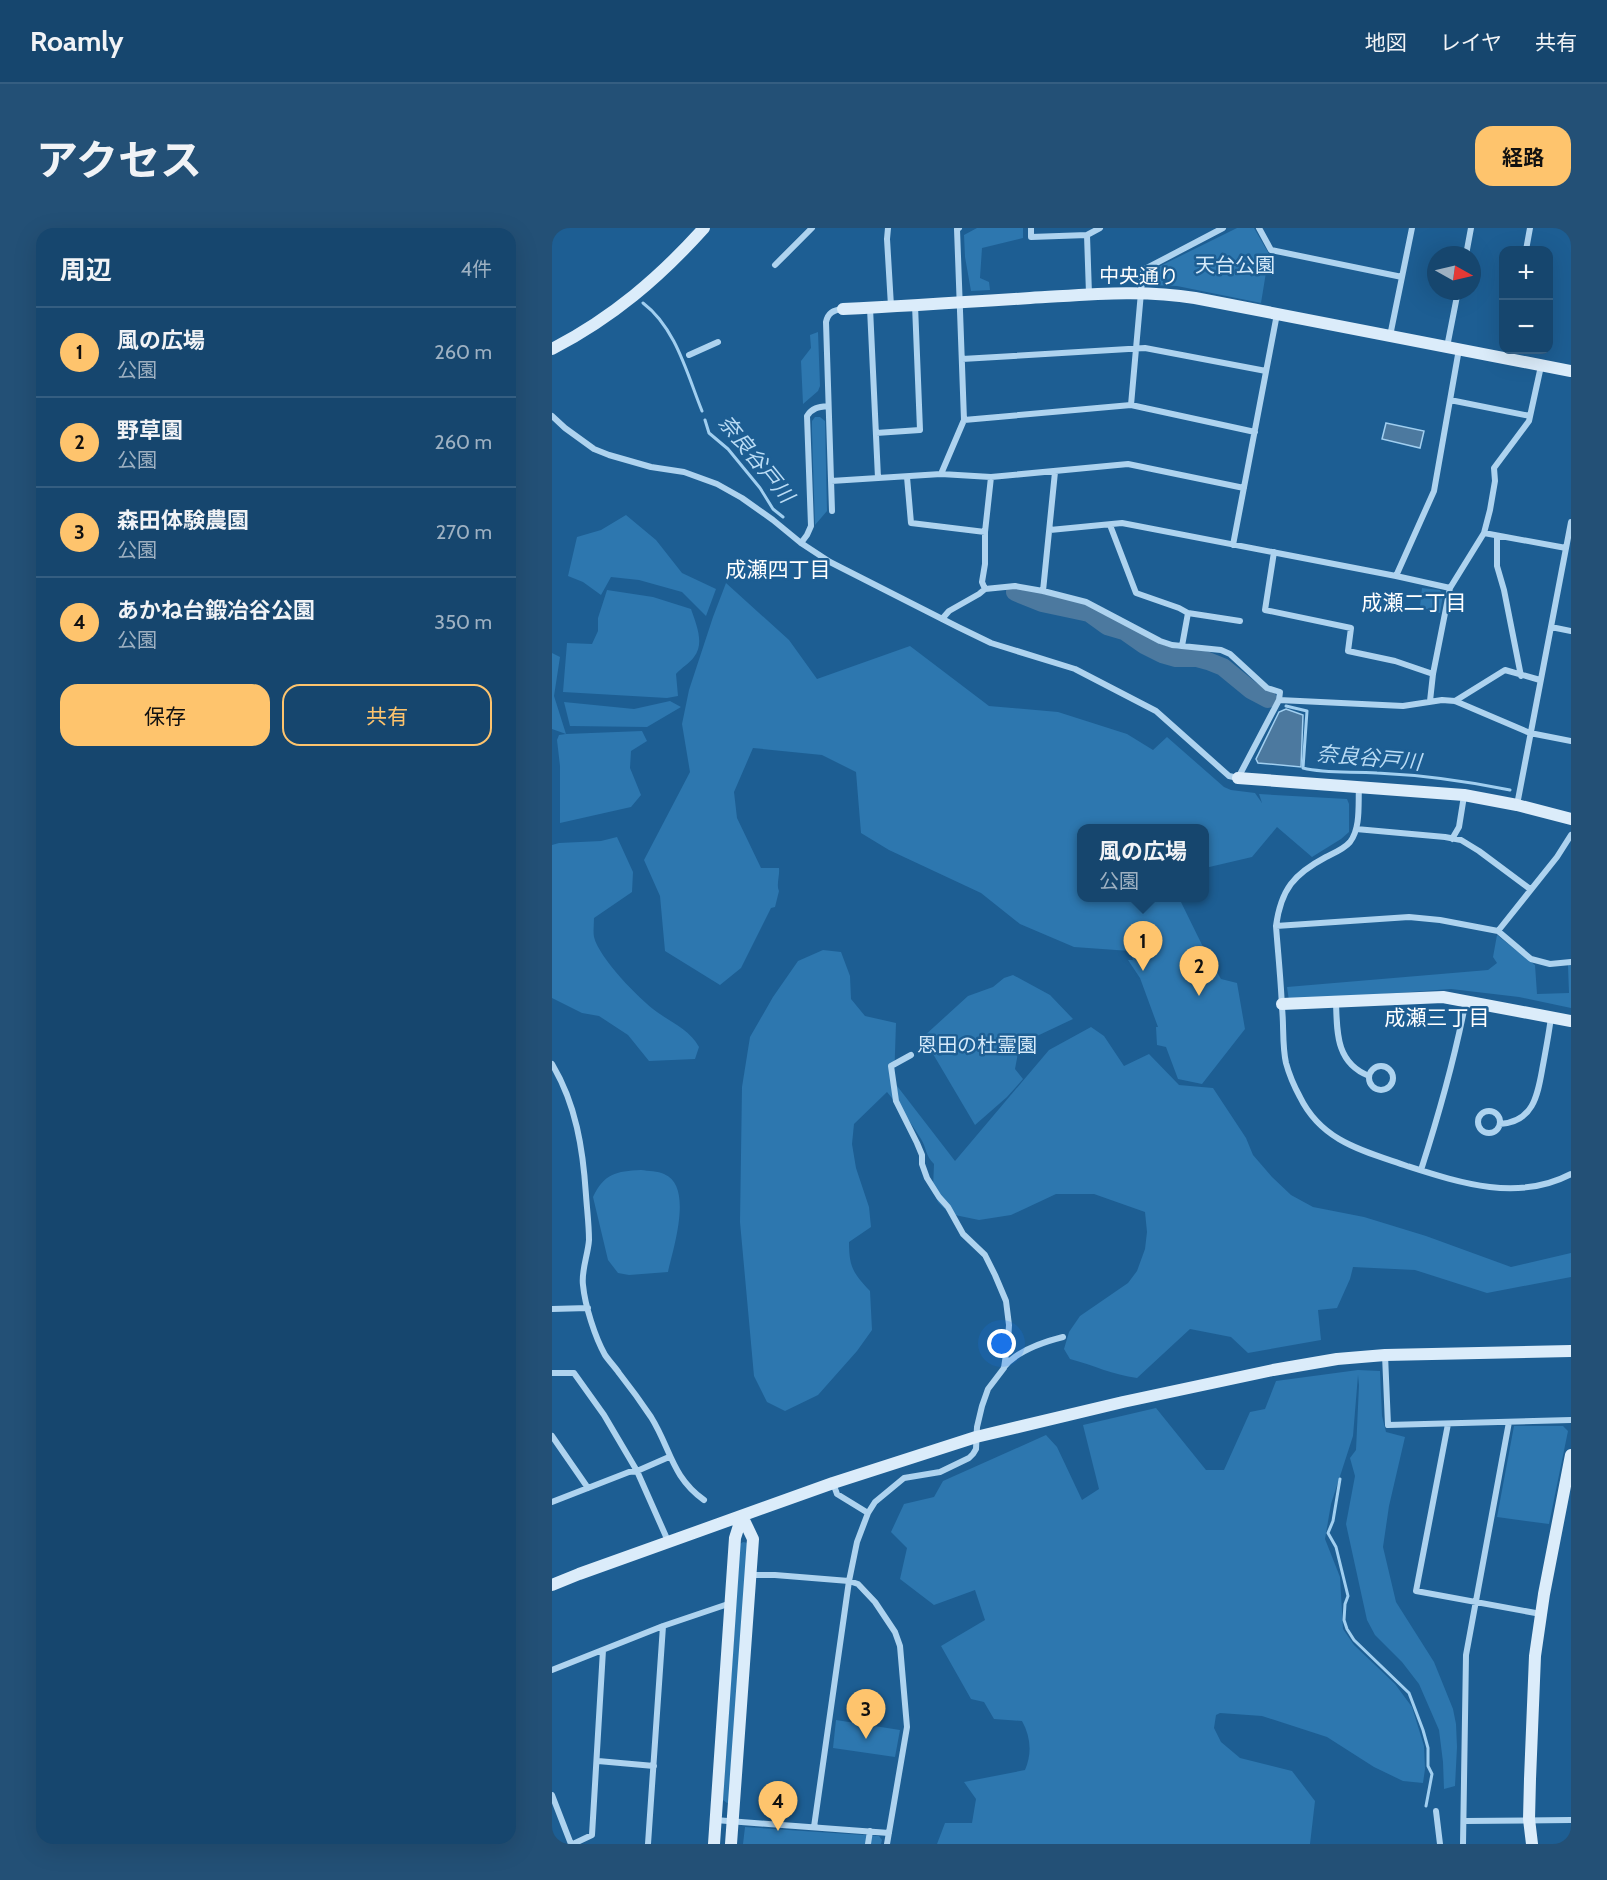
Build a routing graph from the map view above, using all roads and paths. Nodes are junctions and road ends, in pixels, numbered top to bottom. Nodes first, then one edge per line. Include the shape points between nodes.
1 (704, 228) edge
2 (812, 228) edge
3 (888, 228) edge
4 (959, 228) edge
5 (1030, 228) edge
6 (1100, 228) edge
7 (1222, 228) edge
8 (1259, 228) edge
9 (1412, 228) edge
10 (1471, 228) edge
11 (1530, 228) edge
12 (1087, 235) junction
13 (1468, 246) edge
14 (1527, 246) edge
15 (775, 265) dead end
16 (1402, 277) junction
17 (1140, 292) junction
18 (1089, 295) junction
19 (1457, 300) edge
20 (960, 303) junction
21 (915, 305) junction
22 (891, 306) junction
23 (870, 308) junction
24 (843, 309) joint
25 (1277, 314) junction
26 (1390, 336) junction
27 (718, 342) dead end
28 (1453, 348) junction
29 (552, 349) edge
30 (1135, 349) junction
31 (1499, 353) edge
32 (1505, 354) edge
33 (688, 355) dead end
34 (962, 359) junction
35 (1541, 366) junction
36 (1266, 371) junction
37 (1571, 371) edge
38 (1450, 400) junction
39 (828, 405) junction
40 (1131, 405) junction
41 (552, 416) edge
42 (1530, 416) junction
43 (964, 420) junction
44 (1255, 432) junction
45 (876, 433) junction
46 (1055, 472) junction
47 (941, 474) junction
48 (907, 477) junction
49 (991, 477) junction
50 (878, 478) junction
51 (831, 481) junction
52 (1244, 488) junction
53 (832, 511) dead end
54 (1571, 522) edge
55 (1110, 525) junction
56 (1050, 530) junction
57 (985, 532) junction
58 (1484, 533) junction
59 (1497, 536) junction
60 (801, 543) junction
61 (1233, 545) junction
62 (1566, 548) junction
63 (1274, 552) junction
64 (1395, 576) junction
65 (1450, 588) junction
66 (985, 589) junction
67 (1042, 591) junction
68 (1188, 613) junction
69 (942, 619) junction
70 (1240, 621) dead end
71 (1551, 627) junction
72 (1571, 631) edge
73 (1182, 646) junction
74 (1433, 674) junction
75 (1521, 676) junction
76 (1540, 680) junction
77 (1279, 700) junction
78 (1430, 701) junction
79 (1455, 701) junction
80 (1530, 733) junction
81 (1571, 741) edge
82 (1238, 778) junction
83 (1359, 786) junction
84 (1464, 795) junction
85 (1517, 805) junction
86 (1571, 819) edge
87 (1356, 829) junction
88 (1571, 835) edge
89 (1452, 839) junction
90 (1530, 890) junction
91 (1276, 926) junction
92 (1498, 931) junction
93 (1571, 962) edge
94 (1466, 1000) junction
95 (1336, 1002) junction
96 (1282, 1004) junction
97 (1552, 1017) junction
98 (1571, 1021) edge
99 (911, 1055) dead end
100 (552, 1064) edge
101 (1369, 1076) dead end
102 (1500, 1124) dead end
103 (1420, 1170) junction
104 (1571, 1175) edge
105 (588, 1308) junction
106 (552, 1310) edge
107 (1063, 1337) dead end
108 (1571, 1351) edge
109 (1385, 1355) junction
110 (1004, 1368) junction
111 (552, 1373) edge
112 (1571, 1420) edge
113 (1509, 1422) junction
114 (1448, 1424) junction
115 (552, 1436) edge
116 (976, 1437) junction
117 (1571, 1455) edge
118 (669, 1457) junction
119 (638, 1471) junction
120 (833, 1483) junction
121 (588, 1488) junction
122 (704, 1500) dead end
123 (552, 1502) edge
124 (868, 1513) junction
125 (742, 1516) junction
126 (668, 1541) junction
127 (750, 1575) junction
128 (849, 1581) junction
129 (552, 1585) edge
130 (731, 1603) junction
131 (1476, 1603) junction
132 (1541, 1614) junction
133 (663, 1626) junction
134 (603, 1650) junction
135 (552, 1670) edge
136 (598, 1761) junction
137 (654, 1766) junction
138 (552, 1795) edge
139 (1436, 1811) dead end
140 (1529, 1819) junction
141 (1571, 1820) edge
142 (715, 1821) junction
143 (1465, 1821) junction
144 (733, 1822) junction
145 (814, 1827) junction
146 (870, 1831) junction
147 (889, 1833) junction
148 (572, 1844) edge
149 (648, 1844) edge
150 (714, 1844) edge
151 (731, 1844) edge
152 (868, 1844) edge
153 (887, 1844) edge
154 (1440, 1844) edge
155 (1463, 1844) edge
156 (1532, 1844) edge

1 - 29 street via 635,296
2 - 15 street
3 - 22 street
4 - 20 street
5 - 12 street via 1031,237
6 - 12 street
7 - 17 street via 1143,270
8 - 16 street via 1271,250
9 - 16 street
10 - 13 street
11 - 14 street
12 - 18 street
16 - 26 street
17 - 18 street, 中央通り
17 - 25 street, 中央通り via 1179,295
17 - 30 street
18 - 20 street, 中央通り
19 - 28 street
20 - 21 street, 中央通り
20 - 34 street
21 - 22 street, 中央通り
21 - 45 street via 920,430
22 - 23 street, 中央通り
23 - 24 street, 中央通り
23 - 45 street
24 - 39 street via 831,312 826,322
25 - 26 street, 中央通り
25 - 36 street
26 - 28 street, 中央通り
27 - 33 street
28 - 31 street, 中央通り
28 - 38 street
30 - 34 street
30 - 36 street
30 - 40 street
32 - 35 street, 中央通り
34 - 43 street
35 - 37 street, 中央通り
35 - 42 street
36 - 44 street
38 - 42 street
38 - 64 street via 1434,491
39 - 51 street
39 - 60 street via 810,410 807,416 811,526
40 - 43 street
40 - 44 street
41 - 60 street via 594,449 717,484
42 - 58 street via 1494,468
43 - 47 street
44 - 52 street
45 - 50 street
46 - 49 street
46 - 52 street via 1128,464
46 - 56 street
47 - 48 street
47 - 49 street
48 - 50 street
48 - 57 street via 911,523
49 - 57 street
50 - 51 street
51 - 53 street
52 - 61 street
54 - 62 street
55 - 56 street
55 - 61 street via 1122,523
55 - 68 street via 1136,593
56 - 67 street
57 - 66 street
58 - 59 street
58 - 65 street
59 - 62 street
59 - 75 street via 1497,566
60 - 69 street
61 - 63 street
62 - 71 street
63 - 64 street
63 - 74 street via 1265,610 1352,628 1348,651
64 - 65 street
65 - 74 street
66 - 67 street via 1015,586
66 - 69 street
67 - 73 street via 1086,602 1160,641
68 - 70 street
68 - 73 street
69 - 82 street via 991,643 1075,669 1156,711 1229,776
71 - 72 street
71 - 76 street
73 - 77 street via 1230,654 1267,688 1280,692
74 - 78 street
75 - 76 street
75 - 79 street via 1505,670
76 - 80 street
77 - 78 street via 1403,706
77 - 82 street
78 - 79 street
79 - 80 street
80 - 81 street
80 - 85 street
82 - 83 street
83 - 84 street
83 - 87 street
84 - 85 street
84 - 89 street via 1459,827
85 - 86 street
87 - 89 street
87 - 91 street via 1343,848 1306,868 1293,882 1279,908
88 - 90 street
89 - 90 street via 1470,844
90 - 92 street
91 - 92 street via 1410,917
91 - 96 street
92 - 93 street via 1532,959 1550,964
94 - 95 street via 1431,997
94 - 97 street
94 - 103 street via 1442,1104
95 - 96 street
95 - 101 street via 1342,1052 1351,1065
96 - 103 street via 1285,1060 1308,1111 1329,1133 1350,1147
97 - 98 street
97 - 102 street via 1532,1107 1511,1124
99 - 110 street via 891,1066 896,1101 922,1155 927,1178 963,1234 985,1255 1006,1301 1009,1325
100 - 105 street via 579,1130 589,1241 582,1283
103 - 104 street via 1476,1186 1521,1189
105 - 106 street
105 - 118 street via 605,1354 650,1416
107 - 110 street via 1029,1350
108 - 109 street
109 - 114 street via 1388,1425
109 - 116 street via 1273,1370
110 - 116 street via 988,1389
111 - 119 street via 574,1373
112 - 113 street
113 - 114 street
113 - 131 street
114 - 131 street via 1416,1591
115 - 121 street
116 - 120 street
116 - 124 street via 976,1449 969,1458 940,1472 904,1479 874,1502
117 - 132 street
118 - 119 street
118 - 122 street via 692,1491
119 - 121 street
119 - 126 street
120 - 124 street via 837,1494
120 - 125 street
121 - 123 street
124 - 128 street
125 - 126 street
125 - 127 street via 753,1539
125 - 130 street via 735,1538
126 - 129 street
127 - 128 street
127 - 144 street
128 - 145 street
128 - 147 street via 858,1584 875,1602 900,1646 907,1727
130 - 133 street
130 - 142 street
131 - 132 street
131 - 143 street via 1466,1655
132 - 140 street via 1533,1683
133 - 134 street
133 - 137 street
134 - 135 street
134 - 136 street
136 - 137 street
136 - 148 street via 592,1835
137 - 149 street
138 - 148 street
139 - 154 street
140 - 141 street
140 - 143 street
140 - 156 street
142 - 144 street
142 - 150 street
143 - 155 street
144 - 145 street
144 - 151 street
145 - 146 street
146 - 147 street
146 - 152 street
147 - 153 street

